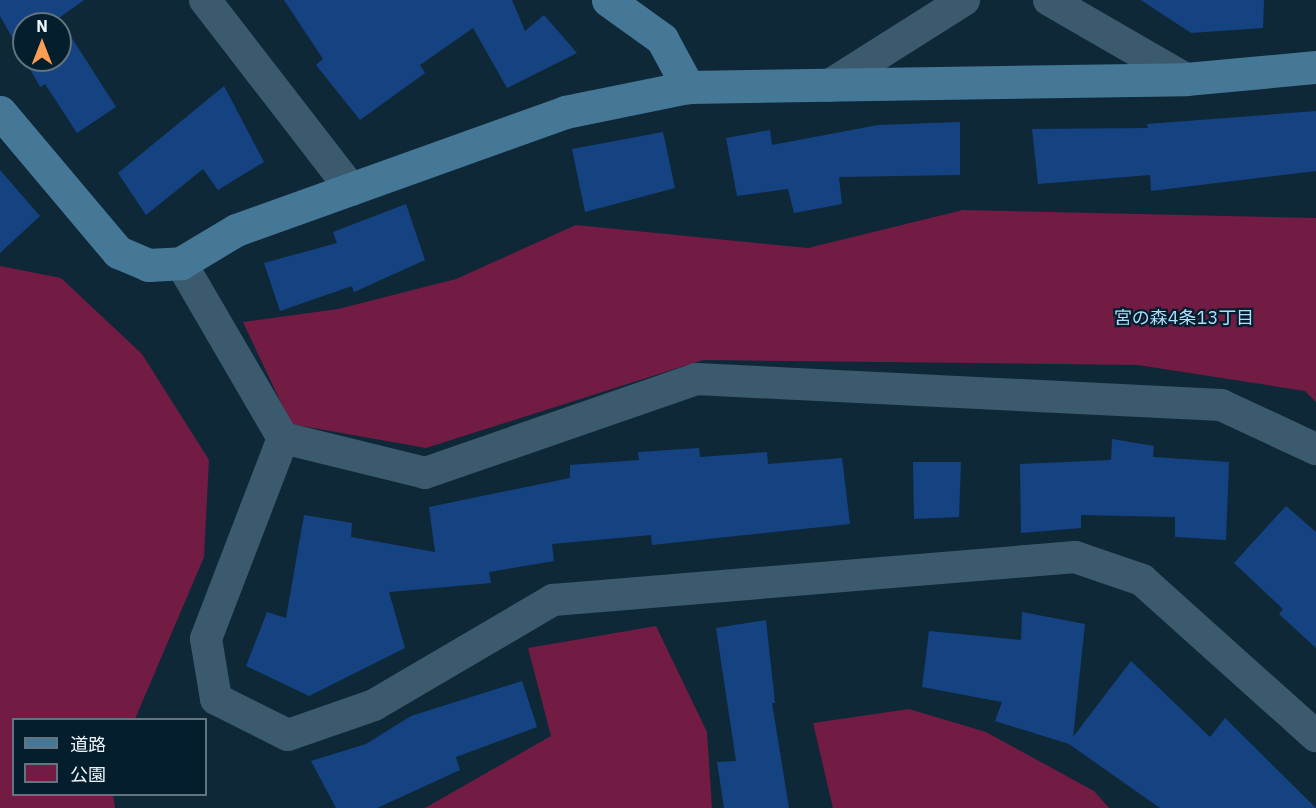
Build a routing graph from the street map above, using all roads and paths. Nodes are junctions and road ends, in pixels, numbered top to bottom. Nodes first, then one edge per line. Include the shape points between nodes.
1 (205, 0) edge
2 (608, 0) edge
3 (964, 0) edge
4 (1049, 0) edge
5 (1316, 66) edge
6 (1186, 79) junction
7 (828, 86) junction
8 (688, 87) junction
9 (0, 112) edge
10 (352, 190) junction
11 (181, 263) junction
12 (283, 438) junction
13 (1316, 449) edge
14 (1316, 736) edge

1 - 10 street
2 - 8 street via 662,39
3 - 7 street
4 - 6 street
5 - 6 street
6 - 7 street
7 - 8 street
8 - 10 street via 565,112
9 - 11 street via 118,252 148,265
10 - 11 street via 236,230
11 - 12 street
12 - 13 street via 425,473 696,379 1221,405
12 - 14 street via 206,639 216,699 288,735 374,705 553,600 1075,557 1142,580

